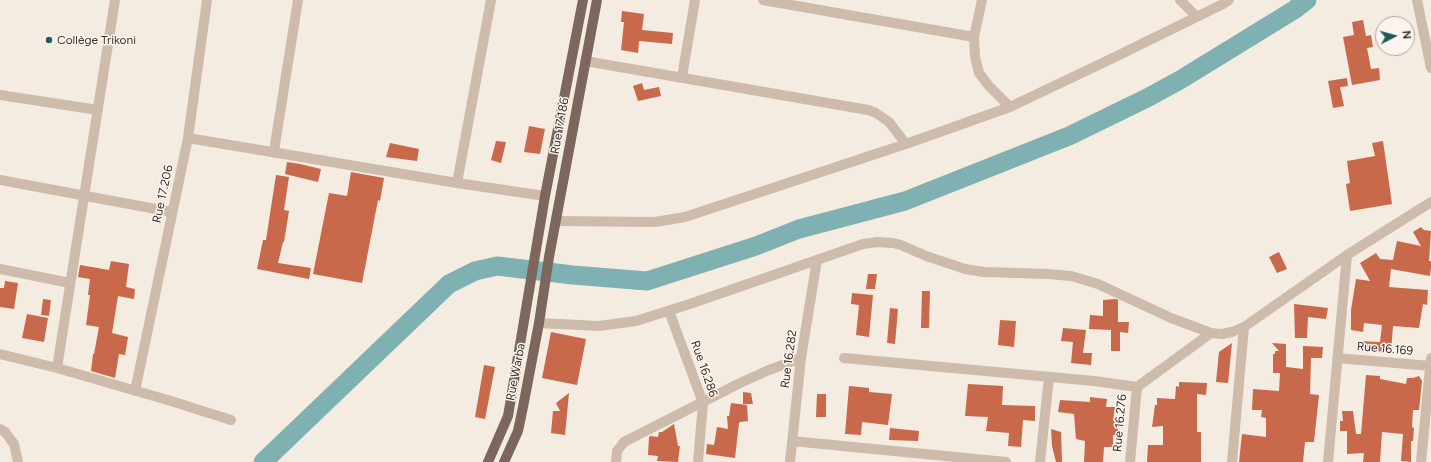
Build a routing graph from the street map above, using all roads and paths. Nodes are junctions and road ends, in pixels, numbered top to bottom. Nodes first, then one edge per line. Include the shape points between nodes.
1 (115, 0) edge
2 (208, 0) edge
3 (298, 0) edge
4 (491, 0) edge
5 (583, 0) edge
6 (597, 0) edge
7 (695, 0) edge
8 (763, 0) edge
9 (982, 0) edge
10 (1180, 0) edge
11 (1229, 0) edge
12 (1417, 0) edge
13 (1197, 17) junction
14 (974, 37) junction
15 (585, 61) junction
16 (1431, 68) edge
17 (682, 77) junction
18 (0, 95) edge
19 (1010, 107) junction
20 (98, 110) junction
21 (188, 138) junction
22 (906, 144) junction
23 (274, 151) junction
24 (0, 180) edge
25 (457, 183) junction
26 (84, 195) junction
27 (545, 196) junction
28 (1431, 202) edge
29 (172, 212) junction
30 (556, 221) junction
31 (1347, 255) junction
32 (817, 260) junction
33 (0, 269) edge
34 (70, 283) junction
35 (545, 285) joint
36 (669, 311) junction
37 (539, 323) junction
38 (1244, 327) junction
39 (1211, 333) junction
40 (0, 354) edge
41 (801, 358) junction
42 (844, 358) dead end
43 (1337, 358) junction
44 (1431, 364) edge
45 (57, 368) junction
46 (1049, 377) junction
47 (1137, 387) junction
48 (135, 392) junction
49 (703, 403) junction
50 (231, 420) dead end
51 (0, 429) edge
52 (792, 441) junction
53 (959, 459) edge
54 (18, 462) edge
55 (488, 462) edge
56 (504, 462) edge
57 (616, 462) edge
58 (698, 462) edge
59 (790, 462) edge
60 (1006, 462) edge
61 (1040, 462) edge
62 (1130, 462) edge
63 (1232, 462) edge
64 (1328, 462) edge
65 (1421, 462) edge

1 - 20 street
2 - 21 street, Rue 17.206
3 - 23 street
4 - 25 street
5 - 27 main road
6 - 15 main road, Rue 17.186
7 - 17 street
8 - 14 street
9 - 14 street
10 - 13 street
11 - 13 street
12 - 16 street
13 - 19 street
14 - 19 street via 975,57 980,73
15 - 17 street
15 - 30 main road, Rue 17.186
17 - 22 street via 868,110 889,122
18 - 20 street
19 - 22 street
20 - 26 street
21 - 23 street
21 - 29 street, Rue 17.206
22 - 30 street via 685,217 655,222
23 - 25 street
24 - 26 street
25 - 27 street
26 - 29 street
26 - 34 street
27 - 55 main road via 508,416
28 - 31 street
29 - 48 street, Rue 17.206
30 - 35 main road, Rue 17.186
31 - 38 street
31 - 43 street
32 - 36 street
32 - 39 street via 863,244 893,243 965,269 1071,276 1098,284 1171,318
32 - 41 street, Rue 16.282
33 - 34 street
34 - 45 street
35 - 37 main road, Rue Warba
36 - 37 street via 636,321 598,326
36 - 49 street, Rue 16.286
37 - 56 main road, Rue Warba via 518,431
38 - 39 street via 1222,334
38 - 63 street
39 - 47 street
40 - 45 street
41 - 49 street via 769,370
41 - 52 street, Rue 16.282
42 - 46 street
43 - 44 street, Rue 16.169
43 - 64 street
44 - 65 street
45 - 48 street
46 - 47 street
46 - 61 street
47 - 62 street, Rue 16.276
48 - 50 street
49 - 57 street via 624,442 617,451
49 - 58 street, Rue 16.286
51 - 54 street via 14,444
52 - 53 street
52 - 59 street, Rue 16.282
53 - 60 street

